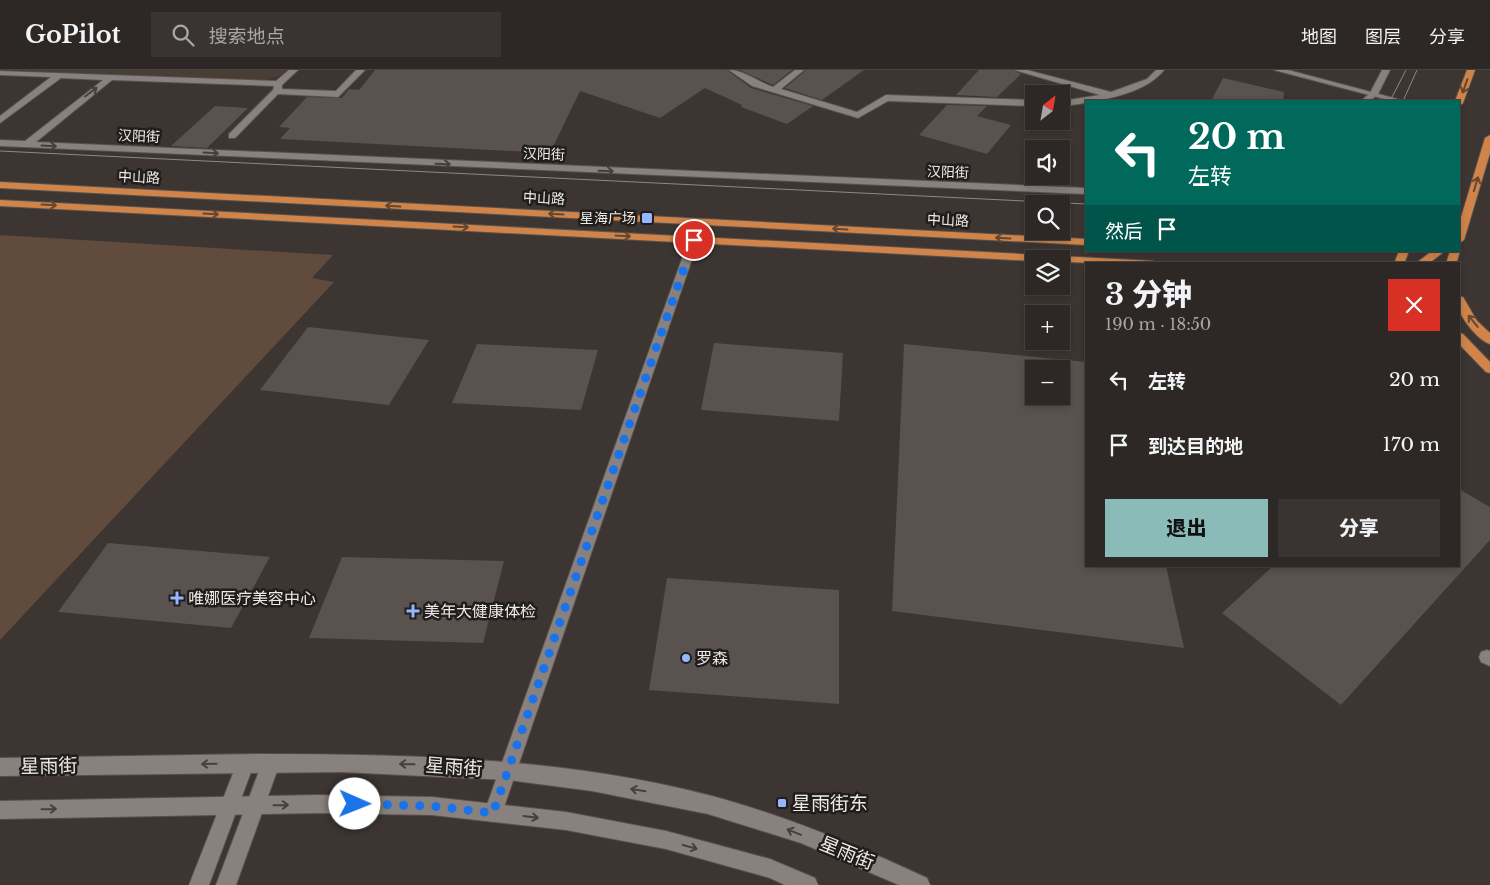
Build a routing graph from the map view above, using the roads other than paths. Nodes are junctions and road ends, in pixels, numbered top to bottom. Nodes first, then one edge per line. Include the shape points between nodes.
1 (136, 70) edge
2 (294, 70) edge
3 (361, 70) edge
4 (733, 70) edge
5 (800, 70) edge
6 (1018, 70) edge
7 (1160, 70) edge
8 (1278, 70) edge
9 (1386, 70) edge
10 (1471, 70) edge
11 (0, 73) edge
12 (60, 75) junction
13 (109, 78) junction
14 (278, 88) junction
15 (774, 90) junction
16 (1374, 94) junction
17 (1111, 95) junction
18 (1366, 100) edge
19 (1397, 100) edge
20 (1460, 100) edge
21 (1070, 102) edge
22 (1025, 103) edge
23 (0, 120) edge
24 (232, 136) dead end
25 (1490, 138) edge
26 (1, 144) edge
27 (26, 144) junction
28 (0, 185) edge
29 (1085, 191) edge
30 (0, 203) edge
31 (1460, 234) edge
32 (694, 240) junction
33 (1085, 242) edge
34 (1438, 252) edge
35 (1025, 257) edge
36 (1070, 260) edge
37 (1116, 262) edge
38 (1423, 262) edge
39 (1460, 302) edge
40 (1460, 338) edge
41 (1490, 340) edge
42 (1490, 369) edge
43 (271, 763) junction
44 (245, 764) junction
45 (0, 767) edge
46 (507, 772) junction
47 (230, 805) junction
48 (256, 805) junction
49 (0, 810) edge
50 (493, 813) junction
51 (199, 885) edge
52 (226, 885) edge
53 (808, 885) edge
54 (920, 885) edge

1 - 13 street
2 - 14 street
3 - 14 street via 338,94
4 - 15 street via 755,84
5 - 15 street
6 - 17 street
7 - 17 street via 1150,81
8 - 16 street
9 - 16 street
10 -> 20 highway
11 - 12 street
12 - 13 street
12 - 23 street
13 - 14 street
27 -> 13 street
14 - 24 street
15 - 22 street via 858,115 886,98
16 - 18 street
16 - 19 street
17 - 21 street
31 -> 25 highway
26 - 27 street, 汉阳街
27 -> 29 street, 汉阳街
33 -> 28 highway, 中山路
30 -> 32 highway
32 - 35 highway
32 - 46 street
34 - 38 highway
36 - 37 highway
41 -> 39 highway via 1473,323
40 - 42 highway
43 - 44 street, 星雨街
46 -> 43 street, 星雨街 via 447,765
43 - 48 street
44 -> 45 street, 星雨街
44 - 47 street
46 - 50 street
54 -> 46 street, 星雨街 via 780,826 677,797
47 - 48 street
49 -> 47 street
47 - 51 street
48 -> 50 street via 432,806
48 - 52 street
50 -> 53 street via 666,840 770,869

